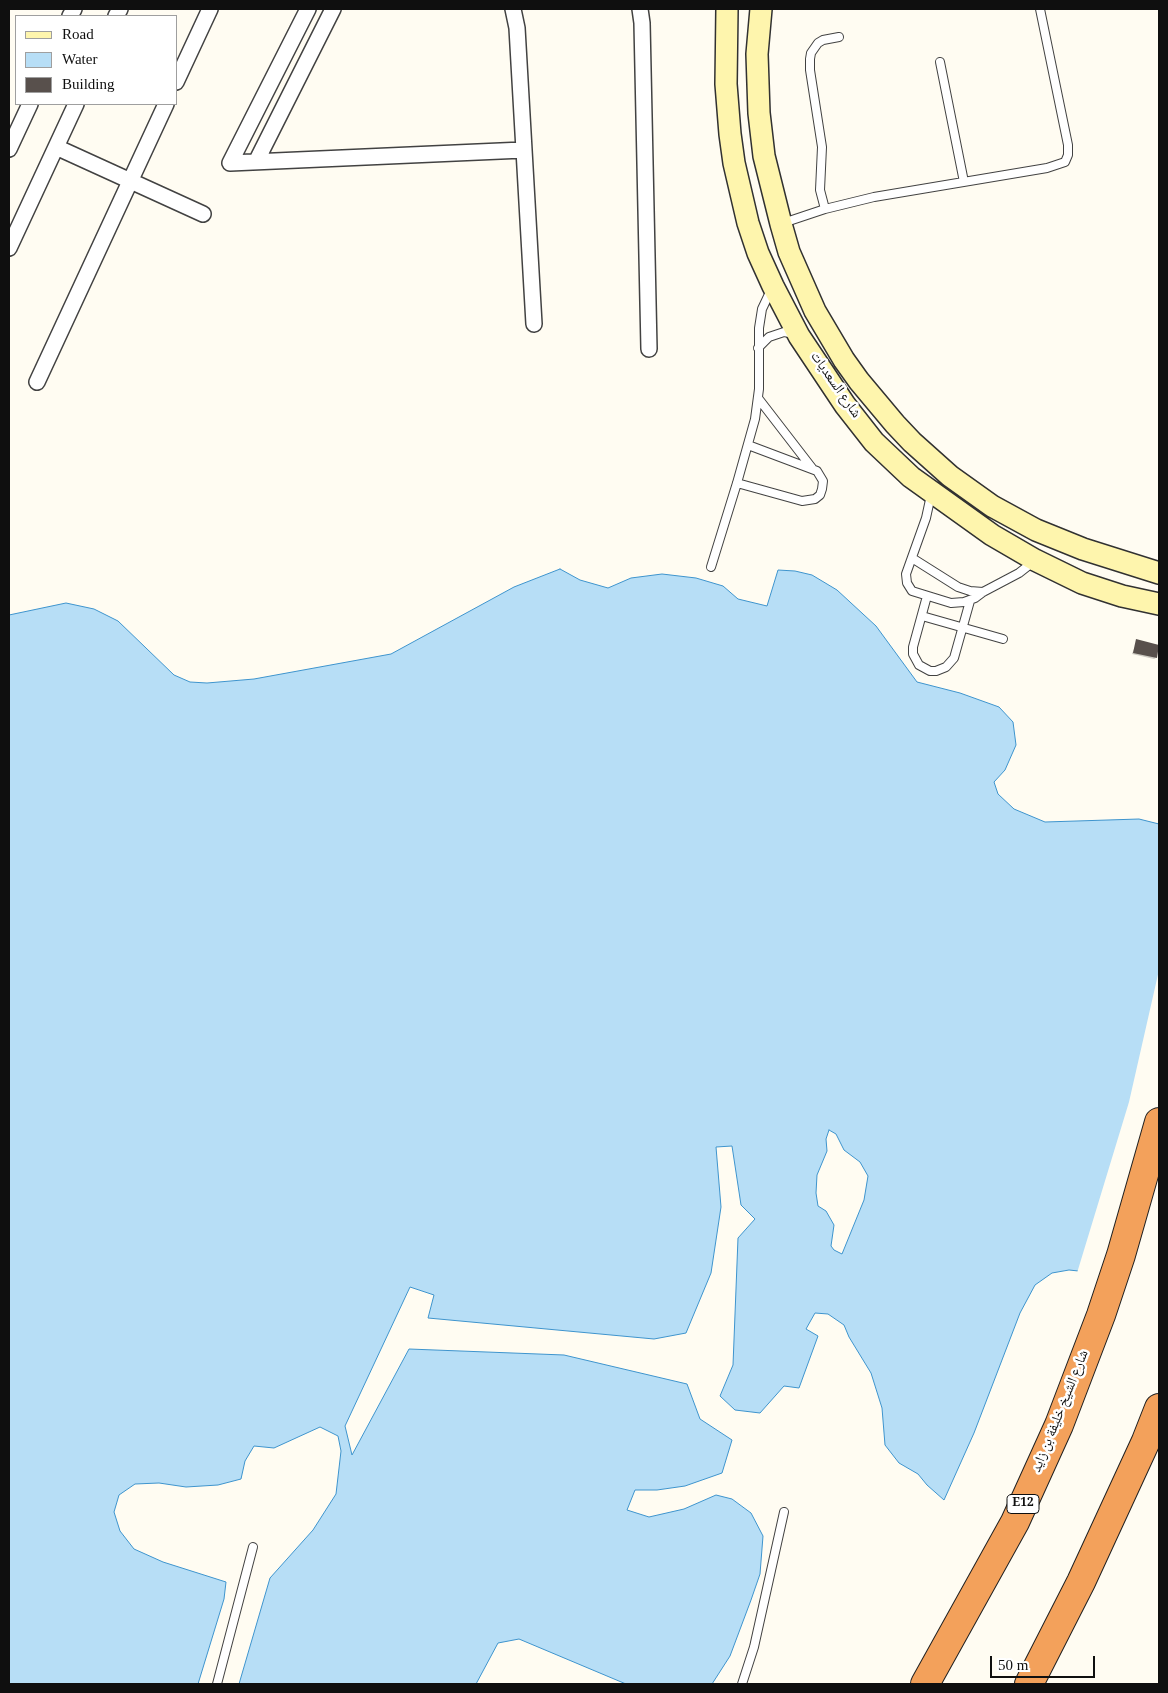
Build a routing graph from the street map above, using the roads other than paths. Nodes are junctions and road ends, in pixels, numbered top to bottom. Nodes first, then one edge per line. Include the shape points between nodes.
1 (210, 9) edge
2 (308, 9) edge
3 (333, 9) edge
4 (640, 9) edge
5 (727, 9) edge
6 (1040, 9) edge
7 (516, 10) edge
8 (757, 14) edge
9 (839, 37) dead end
10 (940, 62) dead end
11 (178, 78) edge
12 (29, 105) edge
13 (76, 105) edge
14 (166, 105) edge
15 (13, 127) edge
16 (56, 147) junction
17 (9, 149) edge
18 (523, 150) junction
19 (256, 162) junction
20 (130, 181) junction
21 (964, 182) junction
22 (825, 209) junction
23 (203, 214) dead end
24 (781, 224) junction
25 (9, 248) edge
26 (773, 286) junction
27 (534, 324) dead end
28 (799, 336) junction
29 (758, 348) junction
30 (650, 349) dead end
31 (37, 382) dead end
32 (758, 398) junction
33 (748, 445) junction
34 (812, 468) junction
35 (737, 484) junction
36 (931, 493) junction
37 (912, 558) junction
38 (1035, 560) junction
39 (711, 567) dead end
40 (1159, 573) edge
41 (983, 592) junction
42 (927, 596) junction
43 (970, 601) junction
44 (1159, 604) edge
45 (922, 616) junction
46 (962, 627) junction
47 (1004, 639) dead end
48 (1159, 1122) edge
49 (1159, 1408) edge
50 (784, 1512) dead end
51 (253, 1547) dead end
52 (217, 1684) edge
53 (742, 1684) edge
54 (925, 1684) edge
55 (1029, 1684) edge

1 - 11 street
2 - 19 street via 230,163
3 - 19 street
4 - 30 street
5 - 26 street, شارع السعديات via 726,84 734,163 748,223
6 - 21 lane via 1068,145 1065,162
7 - 18 street
8 - 24 street, شارع السعديات via 759,113 764,156
9 - 22 lane via 823,40 811,53 810,59 822,147 820,182
10 - 21 lane
12 - 15 street
13 - 16 street
14 - 20 street
15 - 17 street
16 - 20 street
16 - 25 street
18 - 19 street
18 - 27 street
20 - 23 street
20 - 31 street
21 - 22 lane
22 - 24 lane
24 - 40 street, شارع السعديات via 789,252 815,311 844,360 895,424 931,459 992,506 1036,530 1108,558
26 - 28 street, شارع السعديات
26 - 29 lane via 760,318
28 - 29 lane via 784,332 769,336
28 - 36 street, شارع السعديات via 874,442
29 - 32 lane
32 - 33 lane
32 - 34 lane
33 - 34 lane
33 - 35 lane
34 - 35 lane via 818,471 823,483 820,495 809,501
35 - 39 lane
36 - 37 lane
36 - 38 street, شارع السعديات
37 - 41 lane via 958,587
37 - 42 lane via 906,574 907,583 912,591
38 - 41 lane via 1019,574
38 - 44 street, شارع السعديات via 1082,583
41 - 43 lane
42 - 43 lane via 951,603
42 - 45 lane
43 - 46 lane
45 - 46 lane
45 - 46 lane via 913,654 919,665 930,671 941,670 951,663
46 - 47 lane
48 - 54 highway, شارع الشيخ خليفة بن زايد / E12 via 1101,1315 1059,1425 1015,1522
49 - 55 highway via 1081,1582
50 - 53 lane via 754,1647
51 - 52 lane

